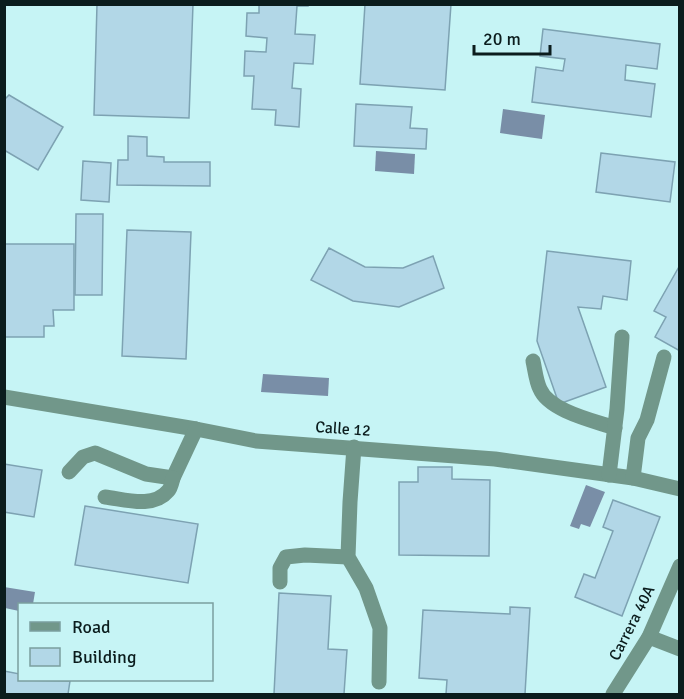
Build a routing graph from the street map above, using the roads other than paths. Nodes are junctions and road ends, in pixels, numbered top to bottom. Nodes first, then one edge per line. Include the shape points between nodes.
1 (622, 337) dead end
2 (664, 357) dead end
3 (533, 362) dead end
4 (4, 397) edge
5 (615, 428) junction
6 (196, 429) junction
7 (354, 447) junction
8 (69, 472) dead end
9 (609, 475) junction
10 (173, 478) junction
11 (633, 478) junction
12 (680, 489) edge
13 (105, 497) dead end
14 (348, 558) junction
15 (680, 566) edge
16 (280, 582) dead end
17 (649, 637) junction
18 (680, 649) edge
19 (379, 682) dead end
20 (614, 694) edge

1 - 5 street
2 - 11 street via 647,420 638,438
3 - 5 street via 540,391 556,406
4 - 6 street, Calle 12
5 - 9 street
6 - 7 street, Calle 12 via 256,441
6 - 10 street
7 - 9 street, Calle 12 via 495,459
7 - 14 street
8 - 10 street via 83,457 95,453 146,474
9 - 11 street, Calle 12
10 - 13 street via 169,491 156,500
11 - 12 street, Calle 12
14 - 16 street via 286,557 280,568
14 - 19 street via 366,588 380,628
15 - 17 street, Carrera 40A
17 - 18 street
17 - 20 street, Carrera 40A

